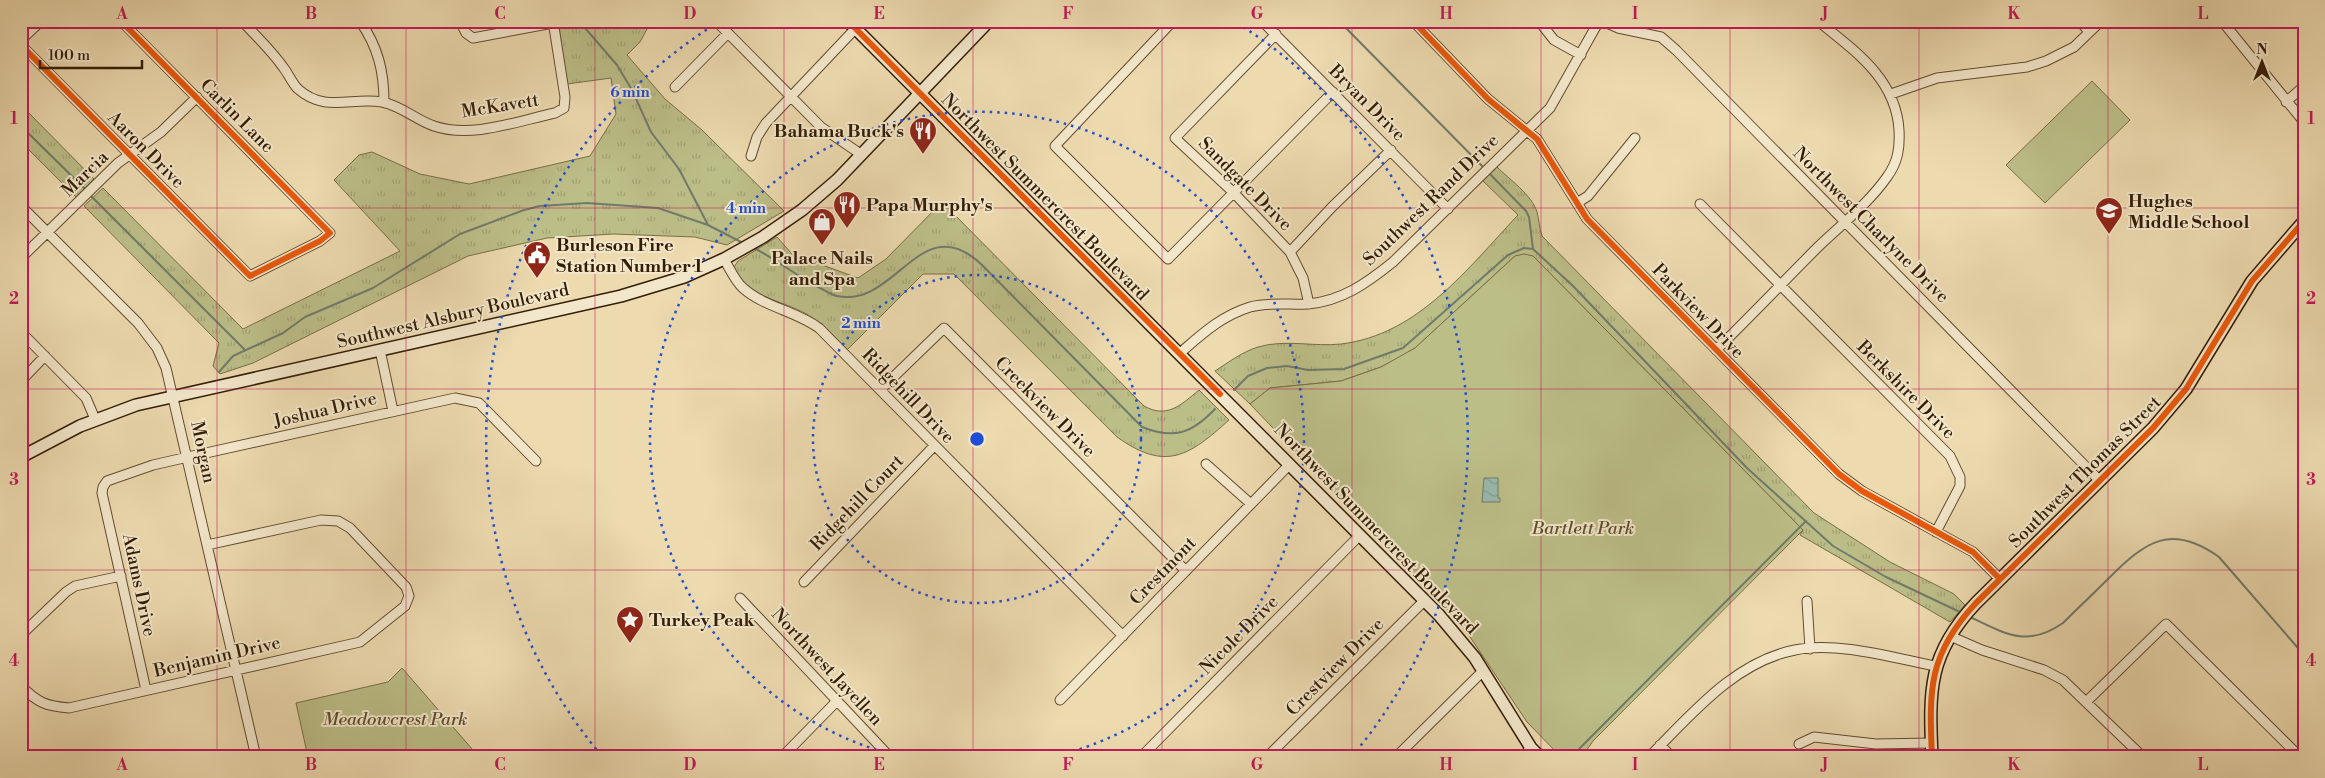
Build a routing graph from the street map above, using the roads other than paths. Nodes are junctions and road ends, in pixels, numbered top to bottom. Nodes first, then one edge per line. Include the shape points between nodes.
1 (41, 21) edge
2 (122, 21) edge
3 (242, 21) edge
4 (360, 21) edge
5 (460, 21) edge
6 (716, 21) edge
7 (1173, 21) edge
8 (1262, 21) edge
9 (1539, 21) edge
10 (1601, 21) edge
11 (1818, 21) edge
12 (2080, 21) edge
13 (2101, 21) edge
14 (2236, 21) edge
15 (553, 22) edge
16 (1415, 22) edge
17 (984, 23) edge
18 (851, 25) edge
19 (2225, 25) edge
20 (2089, 32) junction
21 (728, 33) junction
22 (1276, 34) junction
23 (21, 40) edge
24 (21, 45) edge
25 (1581, 55) junction
26 (2304, 86) edge
27 (675, 87) dead end
28 (1333, 92) junction
29 (920, 94) junction
30 (1891, 94) junction
31 (791, 96) junction
32 (197, 97) junction
33 (384, 102) junction
34 (2286, 102) junction
35 (2304, 122) edge
36 (1526, 131) junction
37 (1635, 138) dead end
38 (1391, 150) junction
39 (130, 154) junction
40 (862, 154) junction
41 (751, 156) dead end
42 (1233, 192) junction
43 (1577, 203) junction
44 (1700, 204) dead end
45 (21, 206) edge
46 (1448, 209) junction
47 (2304, 221) edge
48 (1846, 222) junction
49 (47, 232) junction
50 (1290, 252) junction
51 (21, 258) edge
52 (724, 259) junction
53 (250, 276) joint
54 (1781, 287) junction
55 (1308, 304) junction
56 (21, 332) edge
57 (380, 350) junction
58 (1716, 350) junction
59 (1180, 353) junction
60 (46, 356) junction
61 (21, 382) edge
62 (880, 390) junction
63 (174, 396) junction
64 (393, 411) junction
65 (96, 419) junction
66 (934, 446) junction
67 (21, 457) edge
68 (188, 457) junction
69 (536, 461) dead end
70 (1206, 464) dead end
71 (1290, 464) junction
72 (2099, 480) junction
73 (103, 487) joint
74 (1251, 504) junction
75 (1936, 532) junction
76 (1360, 535) junction
77 (207, 545) junction
78 (1186, 571) junction
79 (121, 576) junction
80 (2000, 579) junction
81 (804, 582) dead end
82 (740, 598) dead end
83 (1425, 600) junction
84 (1807, 600) dead end
85 (21, 635) edge
86 (1122, 636) junction
87 (1950, 636) junction
88 (1810, 649) junction
89 (1935, 666) junction
90 (235, 670) junction
91 (1482, 672) junction
92 (21, 686) edge
93 (146, 690) junction
94 (1060, 700) dead end
95 (836, 702) junction
96 (2086, 702) junction
97 (1931, 743) junction
98 (1799, 744) dead end
99 (1660, 745) junction
100 (1531, 748) junction
101 (256, 757) edge
102 (782, 757) edge
103 (890, 757) edge
104 (1141, 757) edge
105 (1267, 757) edge
106 (1396, 757) edge
107 (1522, 757) edge
108 (1540, 757) edge
109 (1649, 757) edge
110 (1672, 757) edge
111 (1932, 757) edge
112 (2142, 757) edge
113 (2300, 757) edge

1 - 23 street
2 - 32 street, Carlin Lane
3 - 33 street, McKavett via 283,67 297,88 314,99 332,104
4 - 33 street via 379,58 384,78
5 - 15 street via 466,33 474,38
6 - 21 street
7 - 42 street via 1055,146 1168,259
8 - 22 street, Bryan Drive
9 - 25 street via 1554,40
10 - 25 street, Southwest Rand Drive
10 - 48 street, Northwest Charlyne Drive via 1661,37
11 - 30 street via 1854,50
12 - 20 street
13 - 20 street
14 - 19 street
15 - 33 street, McKavett via 565,97 564,108 554,114 476,130 454,130 433,126 404,109
16 - 36 street, Parkview Drive via 1488,99
17 - 29 street, Southwest Alsbury Boulevard
18 - 29 street, Northwest Summercrest Boulevard
18 - 31 street
19 - 34 street
20 - 30 street via 2074,47 2027,67 1937,78
21 - 27 street
21 - 31 street
22 - 28 street, Bryan Drive
22 - 42 street, Sandgate Drive via 1175,138
24 - 39 street, Aaron Drive
25 - 36 street, Southwest Rand Drive via 1550,108
26 - 34 street
28 - 38 street, Bryan Drive
28 - 42 street
29 - 40 street, Southwest Alsbury Boulevard
29 - 59 street, Northwest Summercrest Boulevard
30 - 48 street via 1899,124 1900,146 1896,161 1875,193
31 - 40 street via 821,127
31 - 41 street via 766,122
32 - 39 street, Marcia via 161,132
32 - 53 street, Carlin Lane via 330,233
34 - 35 street
36 - 43 street, Parkview Drive via 1546,151
36 - 46 street, Southwest Rand Drive
37 - 43 street via 1588,196
38 - 46 street, Bryan Drive
38 - 50 street
39 - 49 street, Marcia
39 - 53 street, Aaron Drive
40 - 52 street, Southwest Alsbury Boulevard via 824,192 763,237
42 - 50 street, Sandgate Drive
43 - 58 street, Parkview Drive via 1599,232
44 - 54 street, Berkshire Drive
45 - 49 street, Morgan
46 - 55 street, Southwest Rand Drive via 1368,282 1346,295
47 - 72 street, Southwest Thomas Street via 2252,280 2186,389 2153,428
48 - 54 street
48 - 72 street, Northwest Charlyne Drive
49 - 51 street, Marcia
49 - 63 street, Morgan via 138,323 157,348
50 - 55 street, Sandgate Drive via 1303,278
52 - 57 street, Southwest Alsbury Boulevard via 642,291
52 - 62 street, Ridgehill Drive via 742,288 819,328
54 - 58 street
54 - 75 street, Berkshire Drive via 1950,456 1960,476 1960,486
55 - 59 street, Southwest Rand Drive via 1251,307 1226,316
56 - 60 street
57 - 63 street, Southwest Alsbury Boulevard
57 - 64 street
58 - 75 street, Parkview Drive via 1839,474 1862,491
59 - 71 street, Northwest Summercrest Boulevard
60 - 61 street
60 - 65 street via 86,398
62 - 66 street, Ridgehill Drive
62 - 78 street, Creekview Drive via 944,328
63 - 65 street, Southwest Alsbury Boulevard
63 - 68 street, Morgan
64 - 68 street, Joshua Drive
64 - 69 street, Joshua Drive via 455,398 479,403
65 - 67 street, Southwest Alsbury Boulevard
66 - 81 street, Ridgehill Court
66 - 86 street, Ridgehill Drive
68 - 73 street, Joshua Drive via 107,481
68 - 77 street, Morgan
70 - 74 street
71 - 74 street, Crestmont
71 - 76 street, Northwest Summercrest Boulevard
72 - 80 street, Southwest Thomas Street
73 - 79 street, Adams Drive
74 - 78 street, Crestmont
75 - 80 street, Parkview Drive via 1973,552
76 - 83 street, Northwest Summercrest Boulevard
76 - 104 street, Nicole Drive
77 - 90 street, Morgan
77 - 90 street, Benjamin Drive via 322,520 338,521 350,528 375,554 406,587 409,596 404,606 360,642
78 - 86 street, Crestmont
79 - 85 street via 75,586
79 - 93 street, Adams Drive
80 - 87 street, Southwest Thomas Street via 1968,611
82 - 95 street, Northwest Jayellen
83 - 91 street, Northwest Summercrest Boulevard
83 - 105 street, Crestview Drive
84 - 88 street
86 - 94 street, Crestmont
87 - 89 street, Southwest Thomas Street
87 - 96 street via 2044,670 2063,680
88 - 89 street via 1845,649
88 - 99 street via 1795,650 1747,668 1718,689
89 - 97 street, Southwest Thomas Street
90 - 93 street, Benjamin Drive
90 - 101 street, Morgan
91 - 100 street, Northwest Summercrest Boulevard
91 - 106 street
92 - 93 street, Benjamin Drive via 35,700 51,707 69,708
95 - 102 street
95 - 103 street, Northwest Jayellen
96 - 112 street
96 - 113 street via 2166,624
97 - 98 street via 1876,744 1814,737
97 - 111 street, Southwest Thomas Street
99 - 109 street
99 - 110 street
100 - 107 street
100 - 108 street, Northwest Summercrest Boulevard

